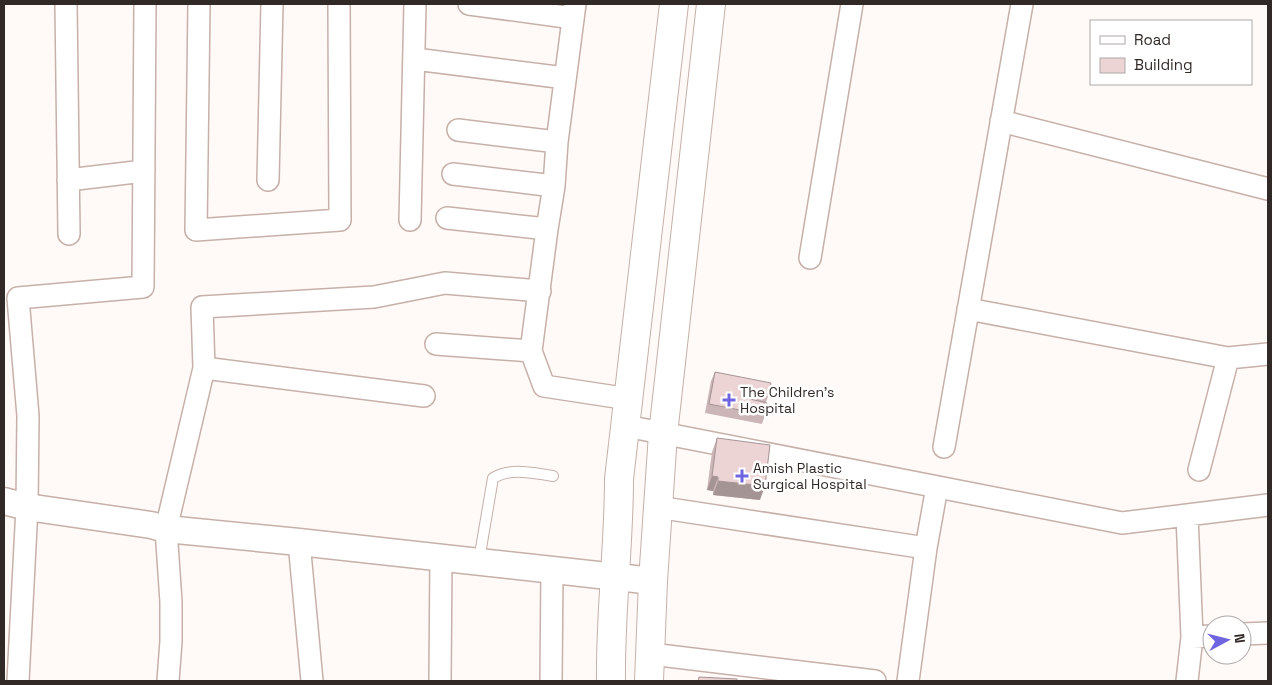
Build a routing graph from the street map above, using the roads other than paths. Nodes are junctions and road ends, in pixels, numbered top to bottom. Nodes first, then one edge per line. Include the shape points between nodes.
1 (66, 4) edge
2 (145, 4) edge
3 (198, 4) edge
4 (272, 4) edge
5 (339, 4) edge
6 (415, 4) edge
7 (469, 4) edge
8 (674, 4) edge
9 (711, 4) edge
10 (852, 4) edge
11 (1022, 4) edge
12 (574, 11) edge
13 (415, 59) junction
14 (566, 78) junction
15 (1001, 120) junction
16 (458, 130) dead end
17 (557, 142) junction
18 (144, 171) junction
19 (453, 174) dead end
20 (68, 180) junction
21 (268, 180) dead end
22 (554, 186) junction
23 (1268, 189) edge
24 (448, 218) dead end
25 (410, 220) dead end
26 (547, 229) junction
27 (69, 234) dead end
28 (810, 258) dead end
29 (540, 291) junction
30 (11, 298) edge
31 (968, 308) junction
32 (436, 344) dead end
33 (532, 351) junction
34 (1268, 354) edge
35 (1228, 358) junction
36 (204, 368) junction
37 (424, 396) dead end
38 (629, 399) junction
39 (626, 426) junction
40 (663, 434) junction
41 (944, 447) dead end
42 (1199, 470) dead end
43 (553, 476) dead end
44 (937, 487) junction
45 (15, 504) edge
46 (1268, 505) edge
47 (657, 507) junction
48 (1187, 515) junction
49 (166, 529) junction
50 (299, 542) junction
51 (926, 548) junction
52 (441, 557) junction
53 (478, 561) junction
54 (552, 569) junction
55 (614, 576) junction
56 (653, 581) junction
57 (1268, 633) edge
58 (1252, 634) edge
59 (1202, 637) edge
60 (651, 654) junction
61 (18, 681) edge
62 (168, 681) edge
63 (312, 681) edge
64 (440, 681) edge
65 (551, 681) edge
66 (611, 681) edge
67 (649, 681) edge
68 (875, 681) edge
69 (908, 681) edge
70 (1188, 681) edge

1 - 20 street
2 - 18 street
3 - 5 street via 196,230 340,220
4 - 21 street
6 - 13 street
7 - 12 street
8 - 38 main road
9 - 40 main road
10 - 28 street
11 - 15 street
12 - 14 street
13 - 14 street
13 - 25 street
14 - 17 street
15 - 23 street
15 - 31 street
16 - 17 street
17 - 22 street
18 - 20 street
18 - 30 street via 143,287
19 - 22 street
20 - 27 street
22 - 26 street
24 - 26 street
26 - 29 street
29 - 33 street
29 - 36 street via 445,283 374,298 202,308
30 - 45 street via 28,416
31 - 35 street
31 - 41 street
32 - 33 street
33 - 38 street via 544,386
34 - 35 street
35 - 42 street
36 - 37 street
36 - 49 street
38 - 39 main road
39 - 40 street
39 - 55 main road
40 - 44 street
40 - 47 main road
43 - 53 lane via 516,471 493,478
44 - 48 street via 1122,523
44 - 51 street
45 - 49 street
45 - 61 street
46 - 48 street
47 - 51 street
47 - 56 main road
48 - 59 street
49 - 50 street
49 - 62 street via 171,602
50 - 52 street
50 - 63 street
51 - 69 street
52 - 53 street
52 - 64 street
53 - 54 street
54 - 55 street
54 - 65 street
55 - 56 street
55 - 66 main road
56 - 60 main road
57 - 58 street
59 - 70 street
60 - 67 main road
60 - 68 street

